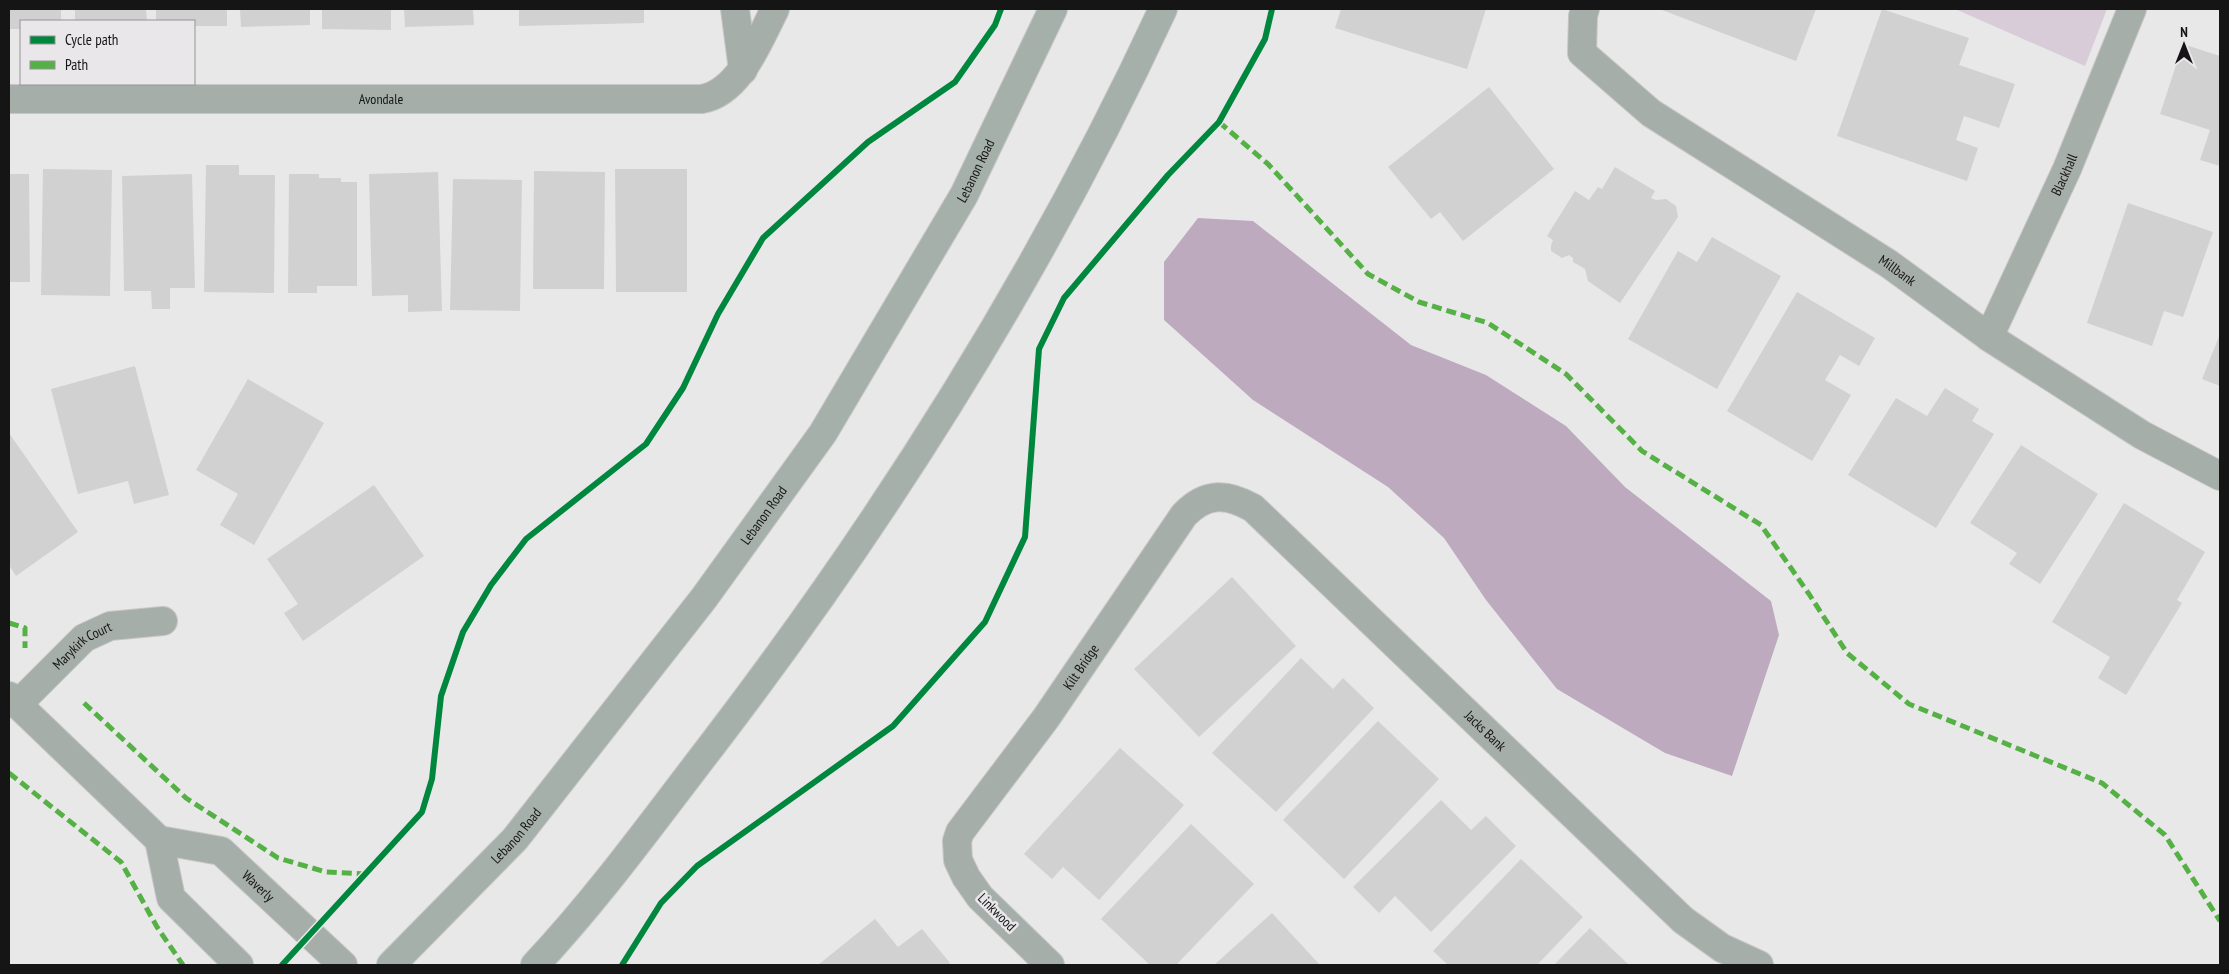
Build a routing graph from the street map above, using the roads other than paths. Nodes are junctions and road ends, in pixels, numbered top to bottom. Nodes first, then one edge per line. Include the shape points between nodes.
1 (735, 9) edge
2 (775, 9) edge
3 (1053, 9) edge
4 (1163, 9) edge
5 (1585, 9) edge
6 (2132, 9) edge
7 (743, 70) junction
8 (9, 99) edge
9 (1989, 337) junction
10 (2220, 476) edge
11 (1217, 497) joint
12 (163, 621) dead end
13 (13, 701) edge
14 (159, 840) junction
15 (958, 850) joint
16 (239, 965) edge
17 (343, 965) edge
18 (391, 965) edge
19 (535, 965) edge
20 (1050, 965) edge
21 (1759, 965) edge

1 - 7 street
2 - 7 street, Avondale
3 - 18 main road, Lebanon Road via 964,195 823,433 704,598 515,839
4 - 19 main road via 1050,236 932,433 856,548 746,700 595,895
5 - 9 street, Millbank via 1582,53 1651,113 1889,264
6 - 9 street, Blackhall via 2067,169
7 - 8 street, Avondale via 715,96 702,99
9 - 10 street, Millbank via 2142,435
11 - 15 street, Kilt Bridge via 1198,502 1184,515 1046,718 964,824
11 - 21 street, Jacks Bank via 1239,500 1253,508 1683,920 1722,948
12 - 13 street, Marykirk Court via 110,626 84,638
13 - 14 street
14 - 16 street via 171,898
14 - 17 street, Waverly via 221,850
15 - 20 street, Linkwood via 958,860 966,877 980,896

